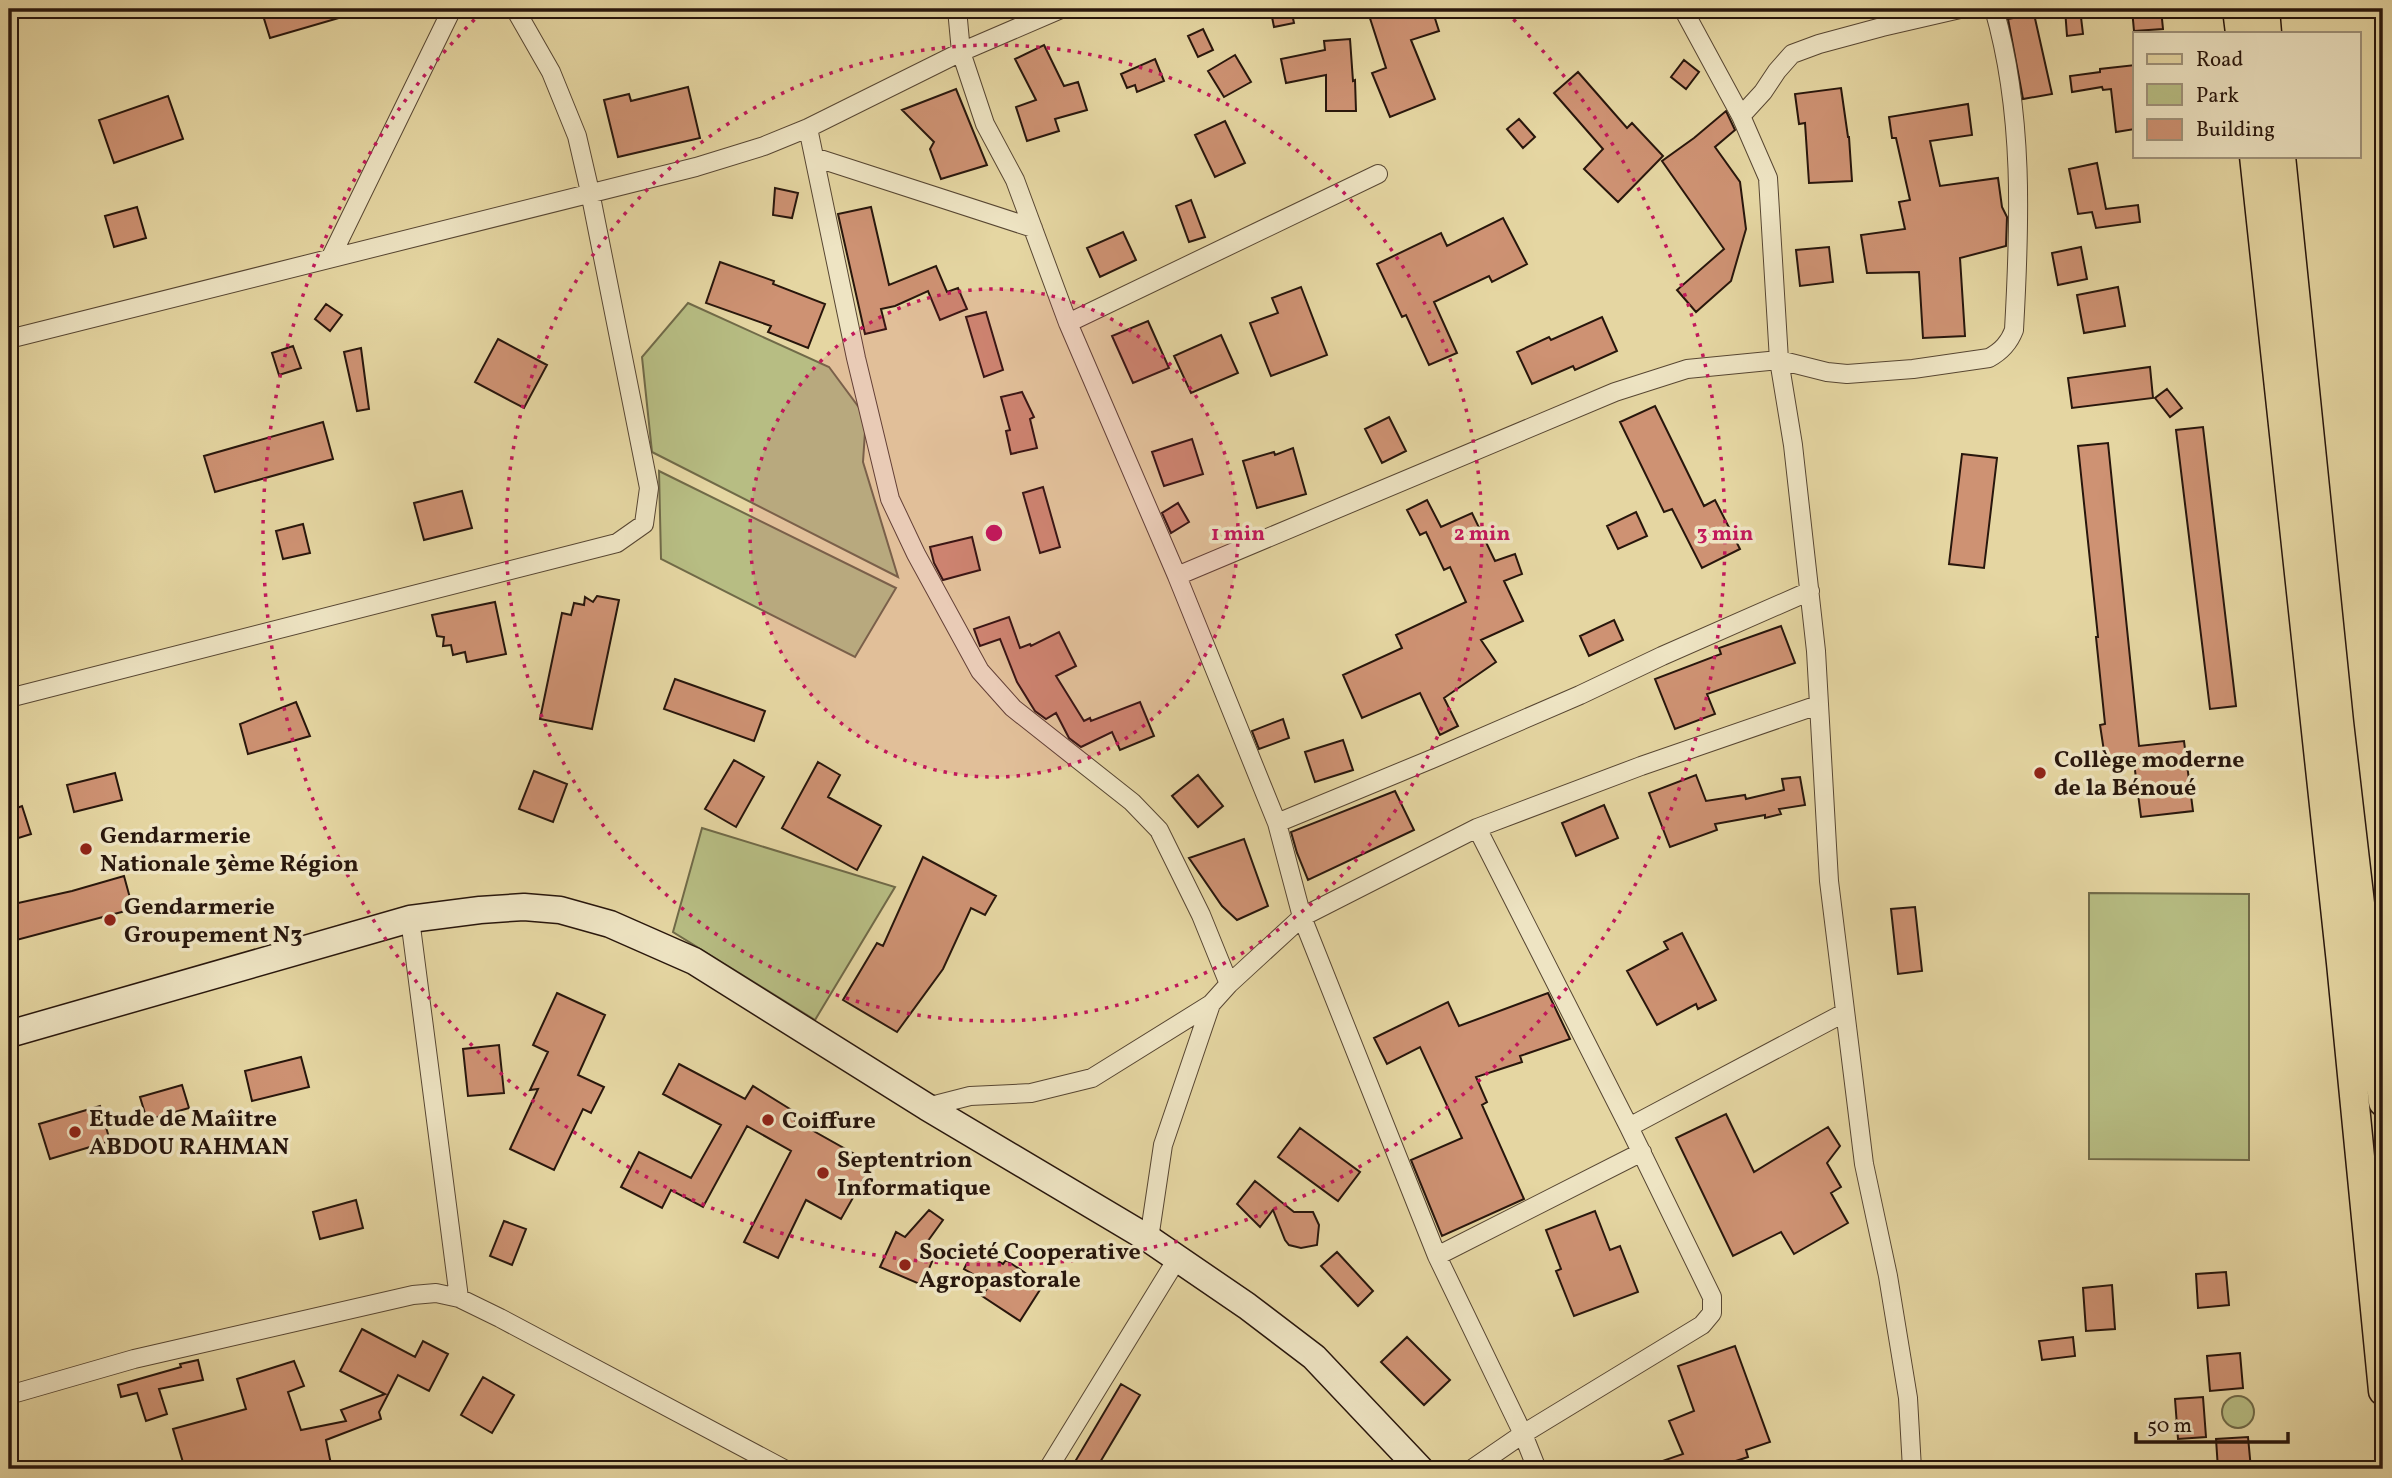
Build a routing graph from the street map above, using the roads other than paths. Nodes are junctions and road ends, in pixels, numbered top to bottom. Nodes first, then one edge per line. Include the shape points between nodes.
1 (452, 9) edge
2 (515, 9) edge
3 (957, 9) edge
4 (1061, 9) edge
5 (1683, 9) edge
6 (1960, 9) edge
7 (1994, 9) edge
8 (2237, 9) edge
9 (2265, 9) edge
10 (2240, 32) edge
11 (2267, 32) edge
12 (961, 52) junction
13 (1741, 116) junction
14 (808, 128) junction
15 (814, 157) junction
16 (2254, 158) edge
17 (2280, 158) edge
18 (1378, 174) dead end
19 (590, 192) junction
20 (1033, 228) junction
21 (331, 257) junction
22 (1068, 323) junction
23 (9, 339) edge
24 (1779, 360) junction
25 (1177, 576) junction
26 (1810, 591) junction
27 (9, 698) edge
28 (1818, 705) junction
29 (2336, 807) junction
30 (1277, 823) junction
31 (1477, 828) junction
32 (1302, 917) junction
33 (410, 919) junction
34 (1229, 984) junction
35 (1211, 1004) junction
36 (1844, 1013) junction
37 (9, 1034) edge
38 (2383, 1102) edge
39 (927, 1107) junction
40 (1629, 1127) junction
41 (1642, 1152) junction
42 (1149, 1239) junction
43 (1437, 1256) junction
44 (1177, 1259) junction
45 (459, 1298) junction
46 (2383, 1391) edge
47 (9, 1395) edge
48 (1523, 1434) junction
49 (784, 1469) edge
50 (1048, 1469) edge
51 (1420, 1469) edge
52 (1472, 1469) edge
53 (1536, 1469) edge
54 (1912, 1469) edge

1 - 21 street
2 - 19 street via 551,72 577,136
3 - 12 street
4 - 12 street
5 - 13 street
6 - 13 street via 1793,54
7 - 24 street via 2005,46 2019,184 2010,341 1989,358 1913,369 1847,374
8 - 10 main road
9 - 11 main road
12 - 14 street
12 - 20 street via 985,124 1015,180
13 - 24 street via 1768,178
14 - 15 street
14 - 19 street via 696,167
15 - 20 street
15 - 34 street via 890,499 916,554 980,671 1013,708 1132,802 1159,830
16 - 29 main road
17 - 29 main road
18 - 22 street
19 - 21 street
19 - 27 street via 649,488 644,524 617,543
20 - 22 street
21 - 23 street
22 - 25 street
24 - 25 street via 1687,369 1615,392
24 - 26 street
25 - 30 street
26 - 28 street
26 - 30 street via 1432,760
28 - 31 street
28 - 36 street via 1829,881
29 - 38 main road
29 - 46 main road
30 - 32 street
31 - 32 street
31 - 40 street
32 - 34 street
32 - 43 street
33 - 37 street
33 - 39 street via 524,907 560,910 610,924 694,961
33 - 45 street
34 - 35 street
35 - 39 street via 1092,1077 1031,1093 970,1096
35 - 42 street via 1163,1145
36 - 40 street
36 - 54 street via 1864,1164 1908,1398
39 - 42 street
40 - 41 street
41 - 43 street
41 - 48 street via 1712,1297 1712,1313 1702,1325
42 - 44 street
43 - 48 street
44 - 50 street
44 - 51 street via 1314,1357
45 - 47 street via 413,1295 134,1359
45 - 49 street
48 - 52 street
48 - 53 street

